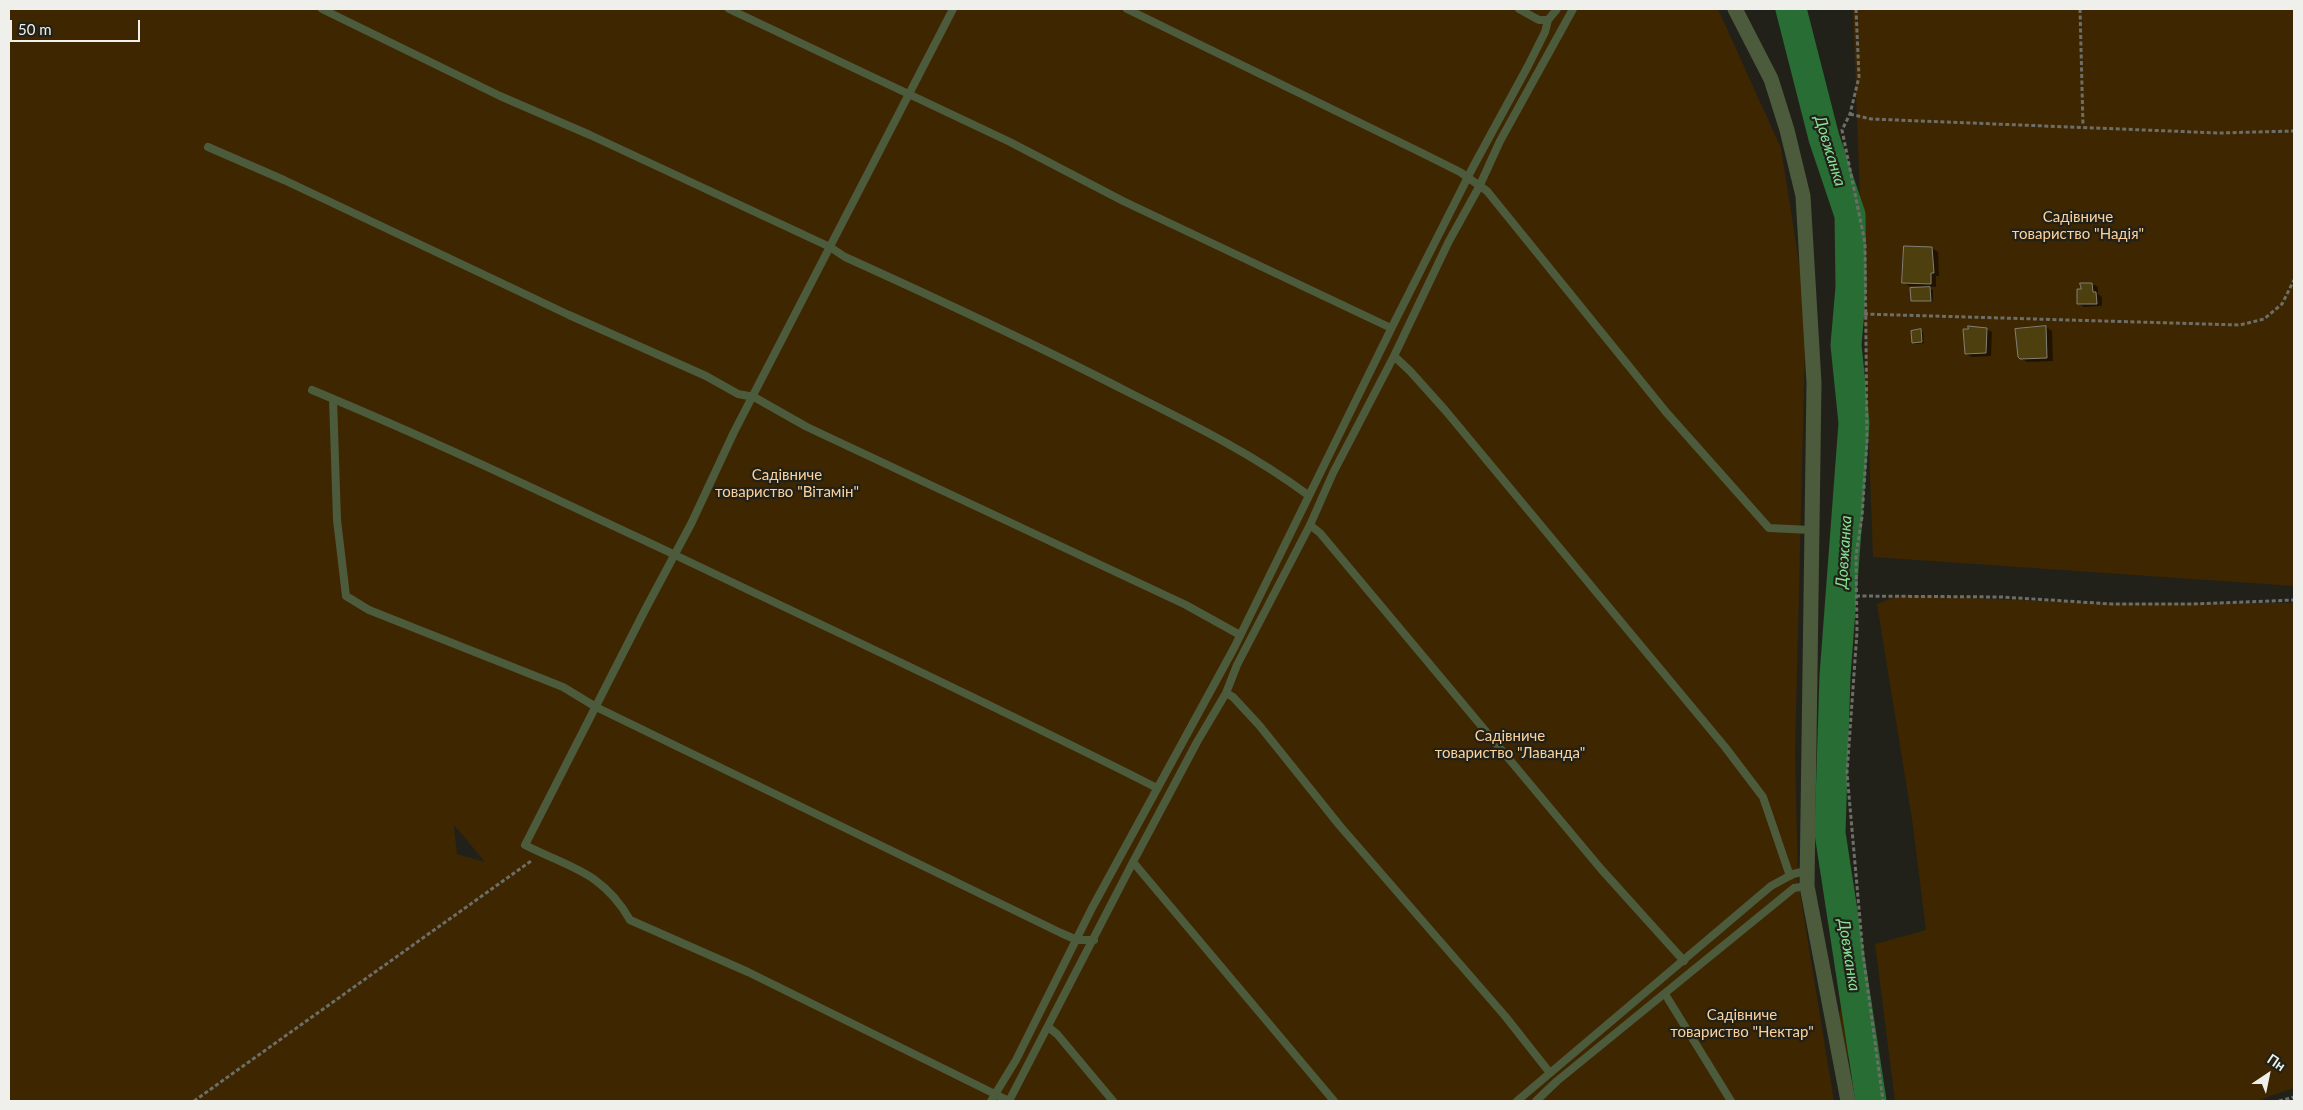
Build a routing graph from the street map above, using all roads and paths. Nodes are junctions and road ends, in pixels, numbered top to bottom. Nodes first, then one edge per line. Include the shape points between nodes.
1 (322, 9) edge
2 (729, 9) edge
3 (953, 9) edge
4 (1127, 9) edge
5 (1519, 9) edge
6 (1557, 9) edge
7 (1573, 9) edge
8 (1735, 9) edge
9 (1856, 9) edge
10 (2080, 9) edge
11 (1548, 20) junction
12 (909, 94) junction
13 (1850, 114) junction
14 (2083, 126) junction
15 (2294, 131) edge
16 (208, 147) dead end
17 (1468, 178) junction
18 (1479, 187) junction
19 (830, 248) junction
20 (2294, 280) edge
21 (1864, 314) junction
22 (1391, 328) junction
23 (1394, 356) junction
24 (312, 390) dead end
25 (753, 397) junction
26 (333, 399) junction
27 (1308, 495) junction
28 (1310, 525) junction
29 (1811, 530) junction
30 (674, 555) junction
31 (1856, 596) junction
32 (2294, 600) edge
33 (1240, 635) junction
34 (1226, 693) junction
35 (596, 707) junction
36 (1157, 788) junction
37 (541, 853) junction
38 (1133, 862) junction
39 (1790, 876) junction
40 (1807, 879) junction
41 (1077, 940) junction
42 (1094, 940) junction
43 (1684, 961) junction
44 (1665, 994) junction
45 (1048, 1026) junction
46 (1550, 1073) junction
47 (995, 1093) junction
48 (2294, 1096) edge
49 (194, 1101) edge
50 (991, 1101) edge
51 (1009, 1101) edge
52 (1113, 1101) edge
53 (1334, 1101) edge
54 (1517, 1101) edge
55 (1536, 1101) edge
56 (1731, 1101) edge
57 (1848, 1101) edge
58 (1883, 1101) edge
59 (2279, 1101) edge

1 - 19 lane via 500,96 590,134
2 - 12 lane
3 - 12 lane
4 - 17 lane
5 - 11 lane via 1539,20
6 - 11 lane
7 - 18 lane via 1500,141
8 - 29 street via 1771,79 1803,196 1814,383
9 - 13 path via 1859,77
10 - 14 path
11 - 17 lane via 1528,66
12 - 19 lane
12 - 22 lane via 1123,201
13 - 14 path via 1871,119
13 - 21 path via 1842,130 1865,243
14 - 15 path via 2219,133
16 - 25 lane via 706,376 738,394
17 - 18 lane
17 - 22 lane
18 - 23 lane via 1449,241
18 - 29 lane via 1487,191 1666,412 1769,528
19 - 25 lane
19 - 27 lane via 1064,359 1200,428 1286,478
20 - 21 path via 2282,304 2264,319 2240,325
21 - 31 path via 1867,441 1856,555
22 - 27 lane
23 - 28 lane via 1333,473
23 - 39 lane via 1445,410 1763,797
24 - 26 lane
25 - 30 lane
25 - 33 lane via 807,427 1186,605
26 - 30 lane via 525,484
26 - 35 lane via 337,520 346,596 369,610 563,687
27 - 33 lane
28 - 34 lane via 1236,665
28 - 43 lane via 1327,540 1601,870
29 - 40 street
30 - 35 lane
30 - 36 lane
31 - 32 path via 2002,597 2112,604
31 - 58 path via 1857,632 1846,773 1862,945
33 - 36 lane
34 - 38 lane
34 - 46 lane via 1259,725 1340,826 1505,1016
35 - 37 lane via 525,845
35 - 41 lane
36 - 41 lane
37 - 47 lane via 603,884 621,903 630,920 748,972
37 - 49 path
38 - 42 lane
38 - 53 lane
39 - 40 lane
39 - 43 lane via 1771,886
40 - 44 lane
40 - 57 street
41 - 42 lane
41 - 47 lane via 1016,1060
42 - 45 lane
43 - 46 lane
44 - 55 lane
44 - 56 lane
45 - 51 lane
45 - 52 lane
46 - 54 lane
47 - 50 lane
47 - 51 lane
48 - 59 path

